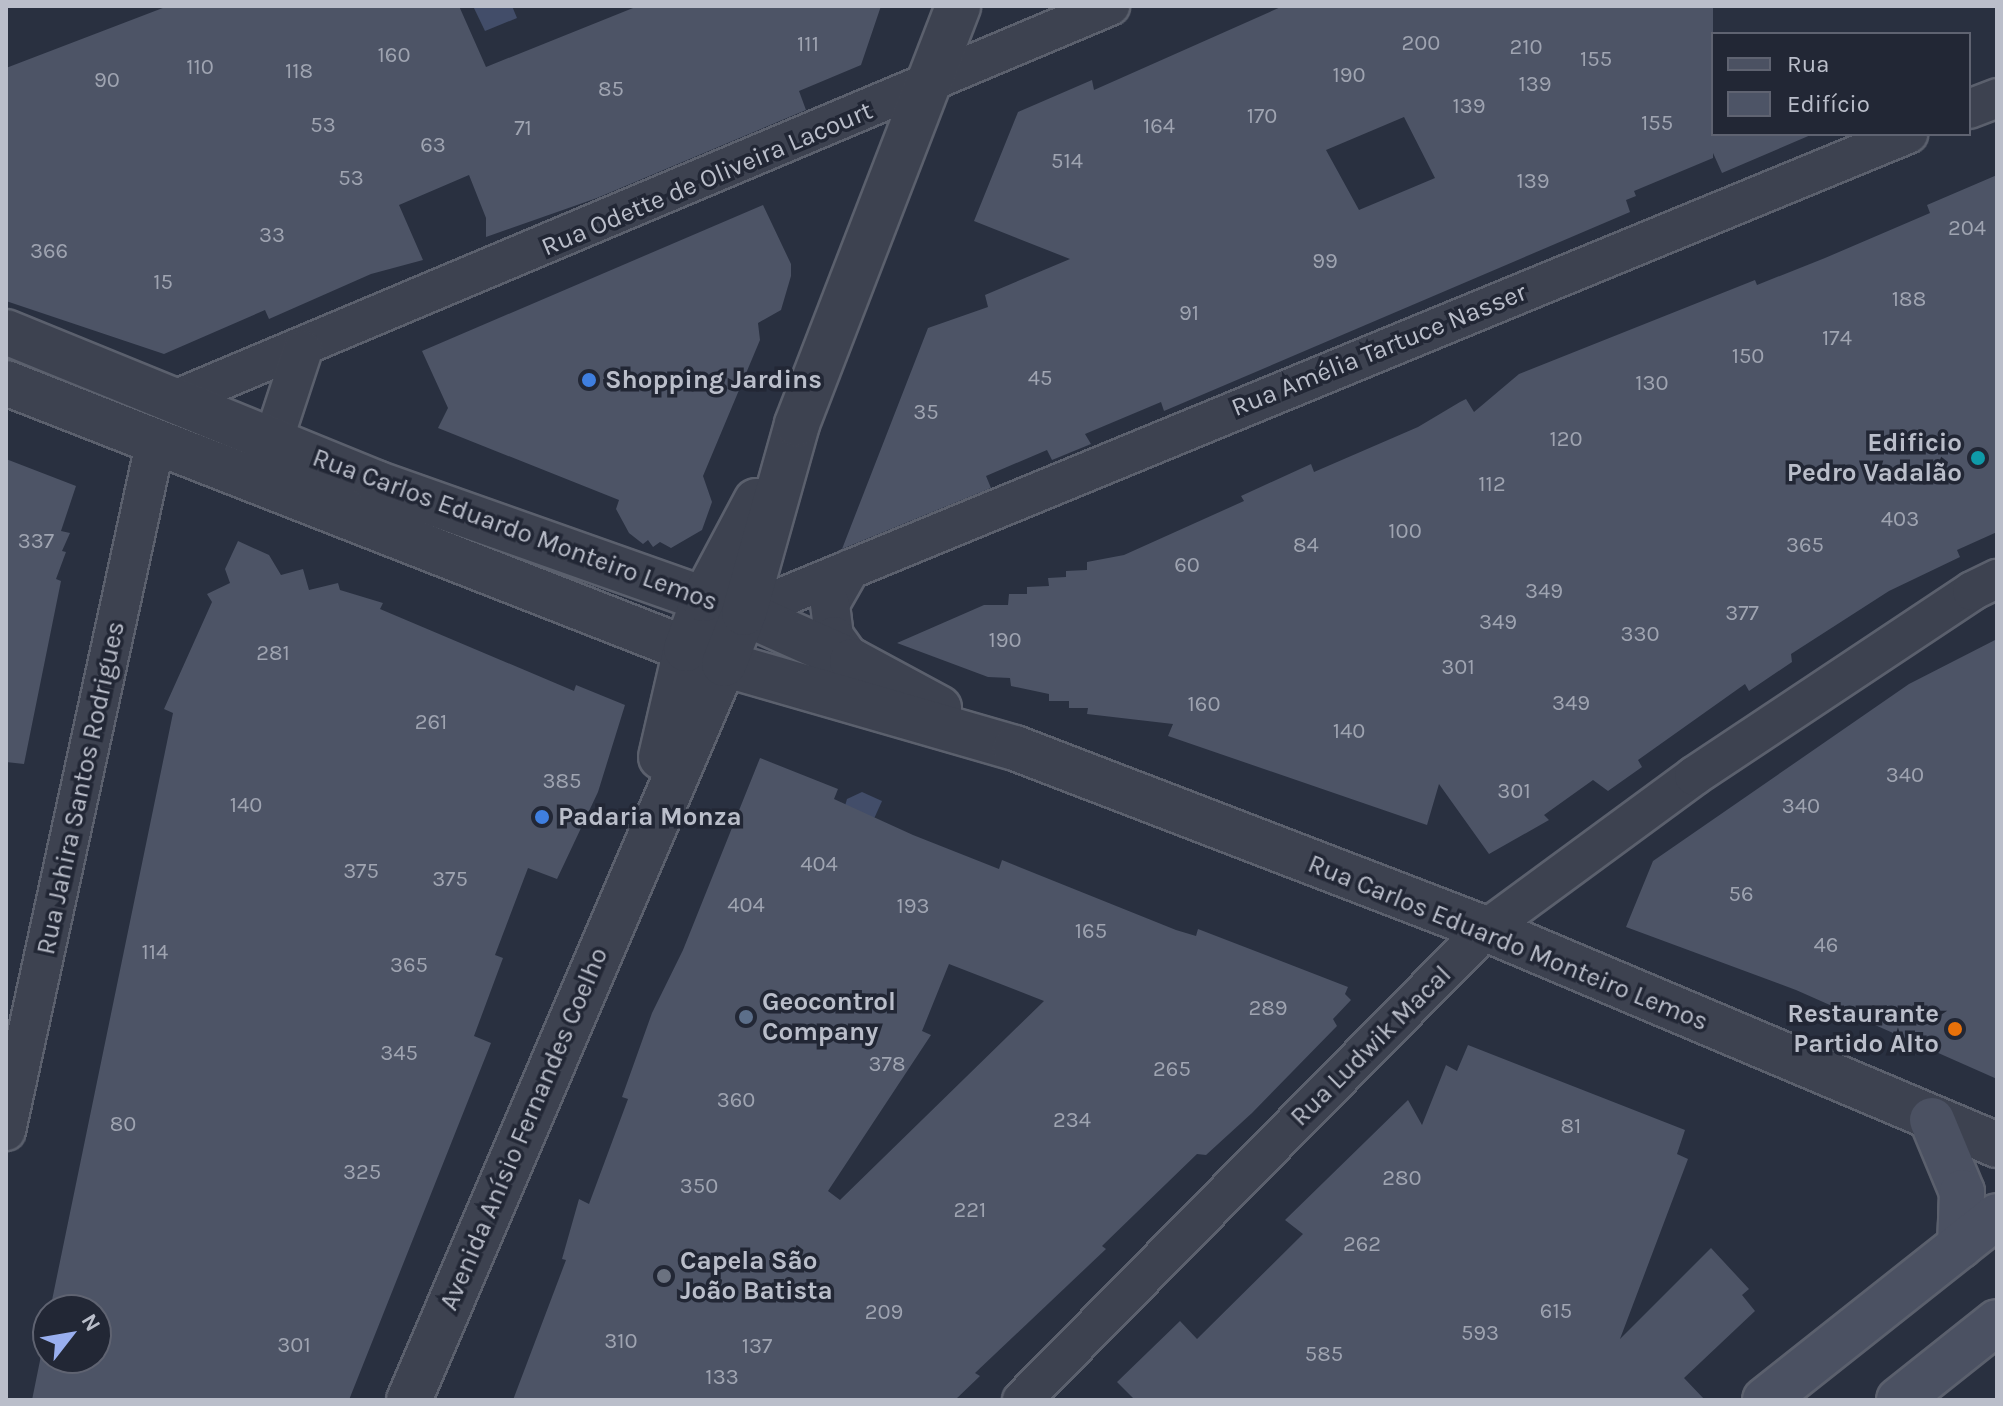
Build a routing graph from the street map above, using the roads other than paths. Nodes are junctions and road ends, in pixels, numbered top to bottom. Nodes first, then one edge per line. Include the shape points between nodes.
1 (958, 6) edge
2 (1110, 6) edge
3 (926, 86) junction
4 (1997, 98) edge
5 (1971, 108) edge
6 (1903, 136) edge
7 (6, 332) edge
8 (303, 350) junction
9 (6, 383) edge
10 (172, 401) junction
11 (273, 441) junction
12 (155, 444) junction
13 (850, 569) junction
14 (1997, 579) edge
15 (724, 606) junction
16 (705, 656) junction
17 (852, 661) junction
18 (1015, 748) junction
19 (1486, 929) junction
20 (1932, 1120) junction
21 (6, 1131) edge
22 (1997, 1145) edge
23 (1997, 1216) edge
24 (1960, 1246) junction
25 (1997, 1322) edge
26 (409, 1400) edge
27 (1022, 1400) edge
28 (1765, 1400) edge
29 (1899, 1400) edge

1 - 3 street, Avenida Anísio Fernandes Coelho
2 - 3 street, Rua Odette de Oliveira Lacourt
3 - 8 street, Rua Odette de Oliveira Lacourt
3 - 15 street, Avenida Anísio Fernandes Coelho
4 - 5 street
6 - 13 street, Rua Amélia Tartuce Nasser
7 - 10 street, Rua Carlos Eduardo Monteiro Lemos
8 - 10 street, Rua Odette de Oliveira Lacourt
8 - 11 street
9 - 12 street, Rua Carlos Eduardo Monteiro Lemos
10 - 11 street, Rua Carlos Eduardo Monteiro Lemos
10 - 12 street
11 - 15 street, Rua Carlos Eduardo Monteiro Lemos
12 - 16 street, Rua Carlos Eduardo Monteiro Lemos
12 - 21 street, Rua Jahira Santos Rodrigues
13 - 15 street, Rua Amélia Tartuce Nasser
13 - 17 street via 830,604 834,636
14 - 19 street, Rua Ludwik Macal via 1694,776
15 - 16 street, Avenida Anísio Fernandes Coelho
15 - 17 street, Rua Carlos Eduardo Monteiro Lemos
16 - 18 street, Rua Carlos Eduardo Monteiro Lemos
16 - 26 street, Avenida Anísio Fernandes Coelho via 638,857
17 - 18 street, Rua Carlos Eduardo Monteiro Lemos
18 - 19 street, Rua Carlos Eduardo Monteiro Lemos
19 - 20 street, Rua Carlos Eduardo Monteiro Lemos
19 - 27 street, Rua Ludwik Macal
20 - 22 street, Rua Carlos Eduardo Monteiro Lemos
20 - 24 main road via 1962,1192
23 - 24 main road
24 - 28 main road
25 - 29 main road

